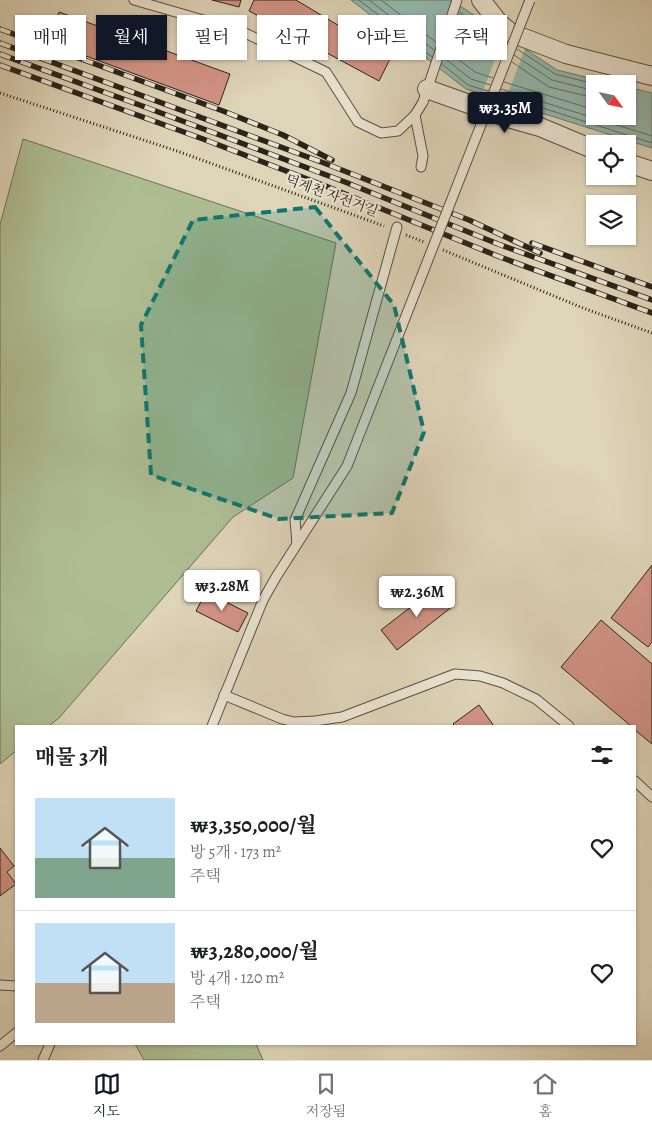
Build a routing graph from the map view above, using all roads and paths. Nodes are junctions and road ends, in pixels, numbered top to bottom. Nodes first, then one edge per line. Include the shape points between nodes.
1 (134, 0) edge
2 (457, 0) edge
3 (481, 0) edge
4 (530, 0) edge
5 (652, 76) edge
6 (429, 84) junction
7 (0, 93) edge
8 (415, 115) junction
9 (586, 146) edge
10 (636, 166) edge
11 (421, 167) dead end
12 (652, 171) edge
13 (396, 229) junction
14 (425, 243) dead end
15 (442, 250) dead end
16 (652, 333) edge
17 (297, 544) junction
18 (224, 695) junction
19 (212, 725) edge
20 (568, 725) edge
21 (636, 782) edge
22 (652, 797) edge
23 (0, 985) edge
24 (15, 986) edge
25 (15, 1034) edge
26 (50, 1045) edge
27 (0, 1046) edge
28 (42, 1060) edge

1 - 8 lane via 240,31 326,72 358,122 381,133 398,131
2 - 6 lane
3 - 5 street via 499,23 512,33 566,54
4 - 17 lane, bridge via 347,466
6 - 8 lane via 424,102
6 - 9 street
7 - 13 path, 덕계천 자전거길 via 177,151
8 - 11 lane via 423,156
10 - 12 street
13 - 14 path, 덕계천 자전거길
13 - 17 lane via 350,393 295,520
15 - 16 path
17 - 18 lane via 263,600
18 - 19 lane
18 - 20 lane via 282,719 315,721 342,717 455,674 480,676 536,699
21 - 22 lane
23 - 24 lane
25 - 27 lane
26 - 28 lane

